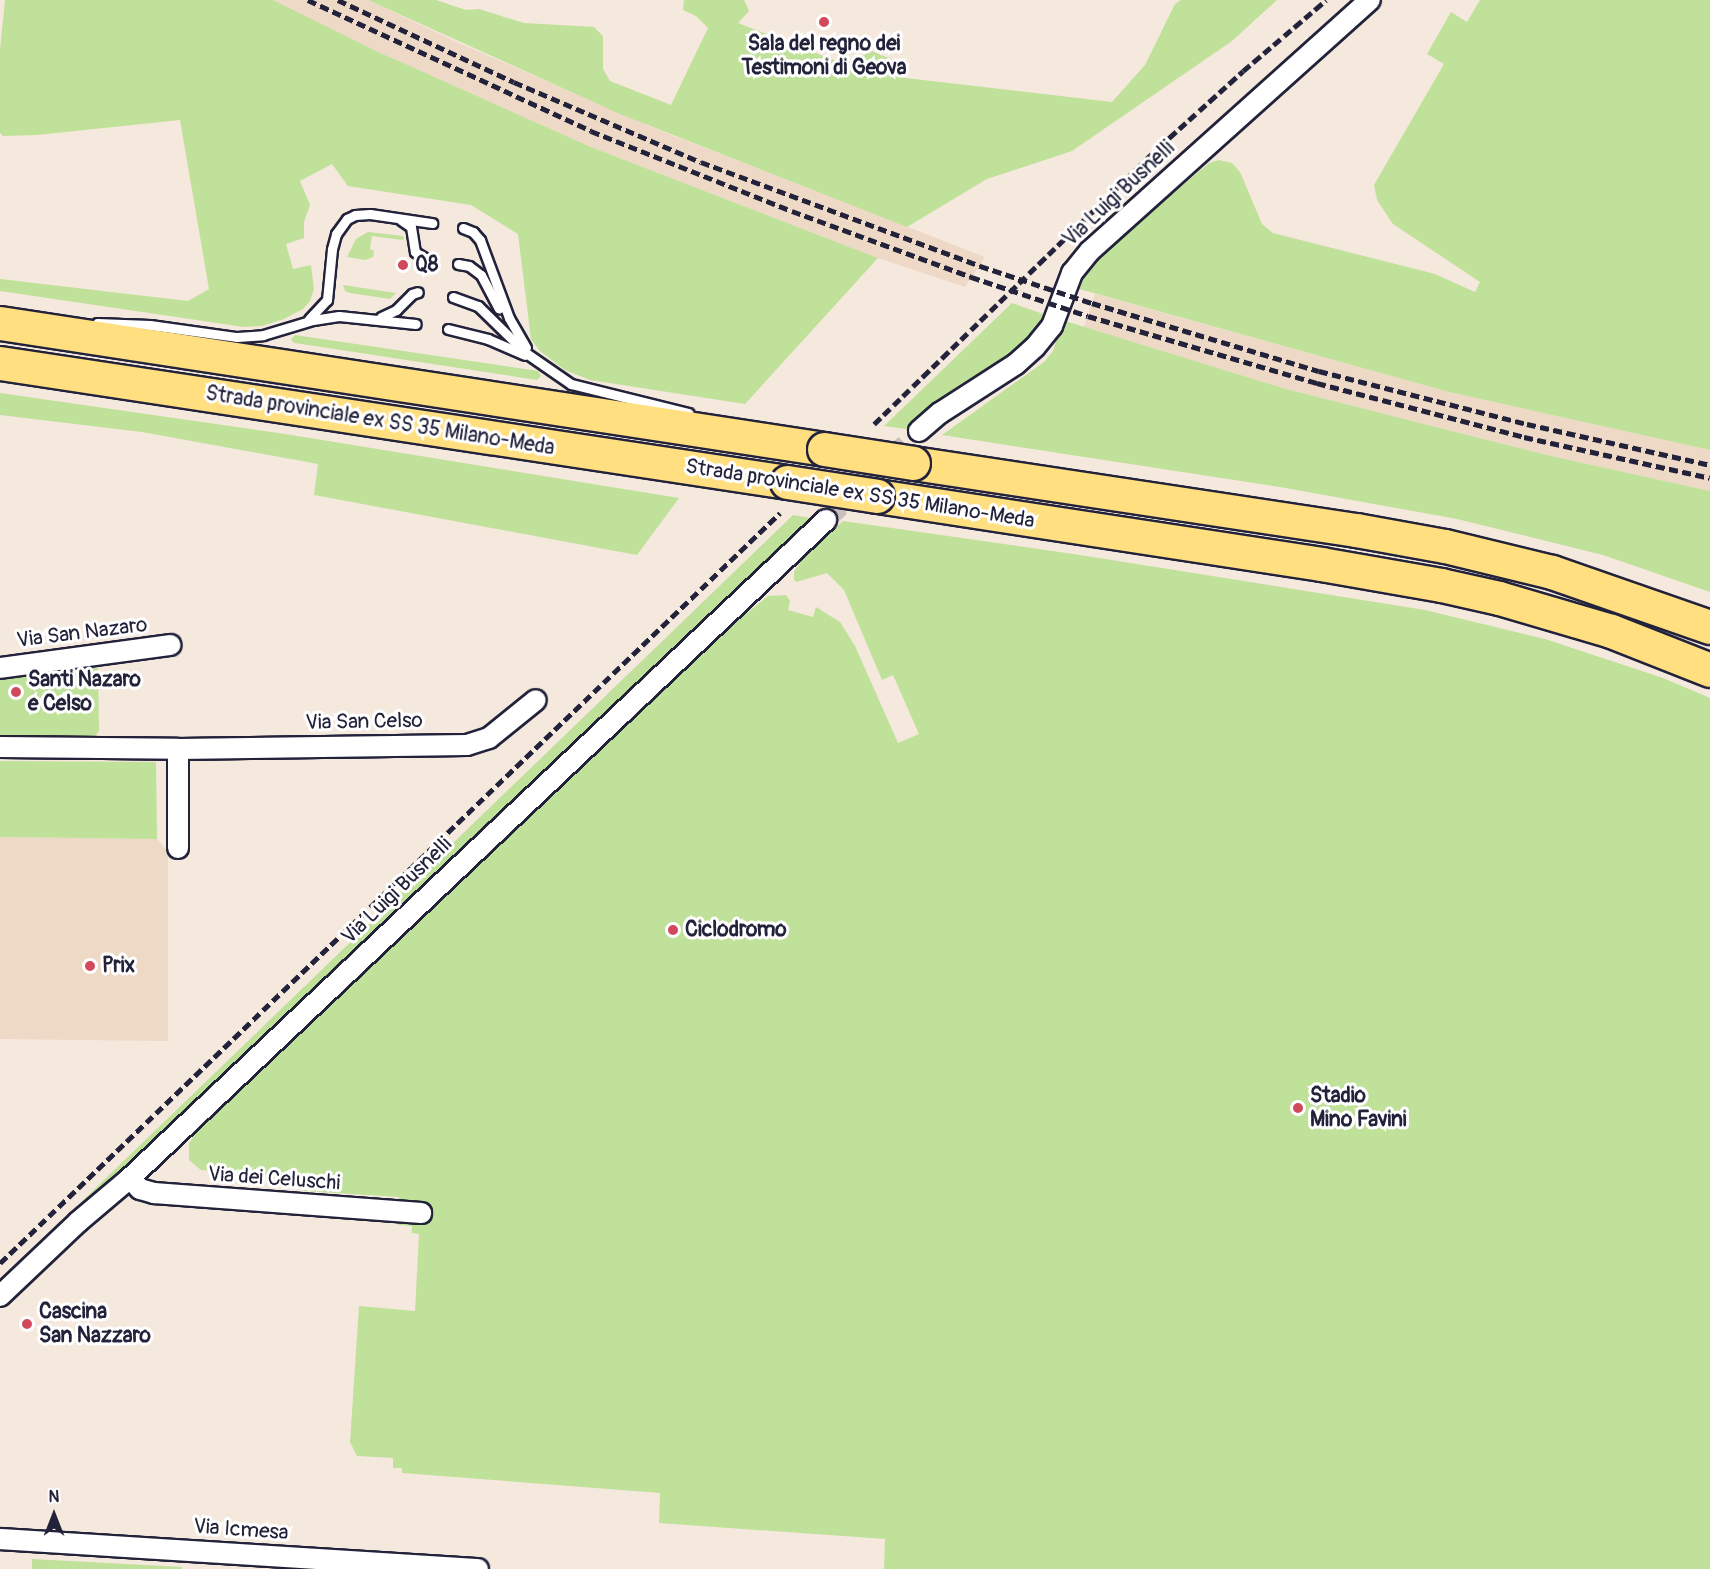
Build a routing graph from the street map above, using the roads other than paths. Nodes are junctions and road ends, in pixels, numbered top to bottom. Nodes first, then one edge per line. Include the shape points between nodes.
1 (1370, 0) edge
2 (391, 217) junction
3 (432, 223) dead end
4 (464, 228) dead end
5 (426, 259) dead end
6 (458, 264) dead end
7 (418, 292) dead end
8 (453, 297) dead end
9 (368, 317) junction
10 (4, 324) edge
11 (300, 324) junction
12 (416, 324) dead end
13 (448, 329) dead end
14 (0, 363) edge
15 (543, 365) junction
16 (919, 431) tunnel mouth
17 (760, 439) junction
18 (826, 520) tunnel mouth
19 (1710, 627) edge
20 (170, 645) dead end
21 (0, 668) edge
22 (1710, 670) edge
23 (536, 700) dead end
24 (0, 747) edge
25 (178, 749) junction
26 (178, 848) dead end
27 (130, 1178) junction
28 (421, 1213) dead end
29 (0, 1296) edge
30 (0, 1539) edge
31 (478, 1569) edge

1 - 16 street, Via Luigi Busnelli via 1090,250 1072,273 1052,326 1035,347
2 - 3 lane
2 - 5 lane via 411,227 415,252
2 - 11 lane via 361,214 347,219 332,249 327,300 319,312
4 - 15 lane via 480,240 509,318 528,351
6 - 15 lane via 481,274 517,341
7 - 9 lane via 389,315
8 - 15 lane via 478,306
9 - 11 lane via 326,317
9 - 12 lane
10 - 11 lane via 150,325 237,337 262,335
10 - 17 highway, Strada provinciale ex SS 35 Milano-Meda
13 - 15 lane via 488,339
14 - 22 highway, Strada provinciale ex SS 35 Milano-Meda, bridge via 1442,585 1611,631
15 - 17 lane via 563,380 592,392 659,404
17 - 19 highway, Strada provinciale ex SS 35 Milano-Meda, bridge via 1445,546 1552,572
18 - 27 street, Via Luigi Busnelli
20 - 21 street, Via San Nazaro
23 - 25 street, Via San Celso via 489,738 466,745
24 - 25 street, Via San Celso
25 - 26 street
27 - 28 street, Via dei Celuschi via 140,1189 161,1194
27 - 29 street, Via Luigi Busnelli
30 - 31 street, Via Icmesa

